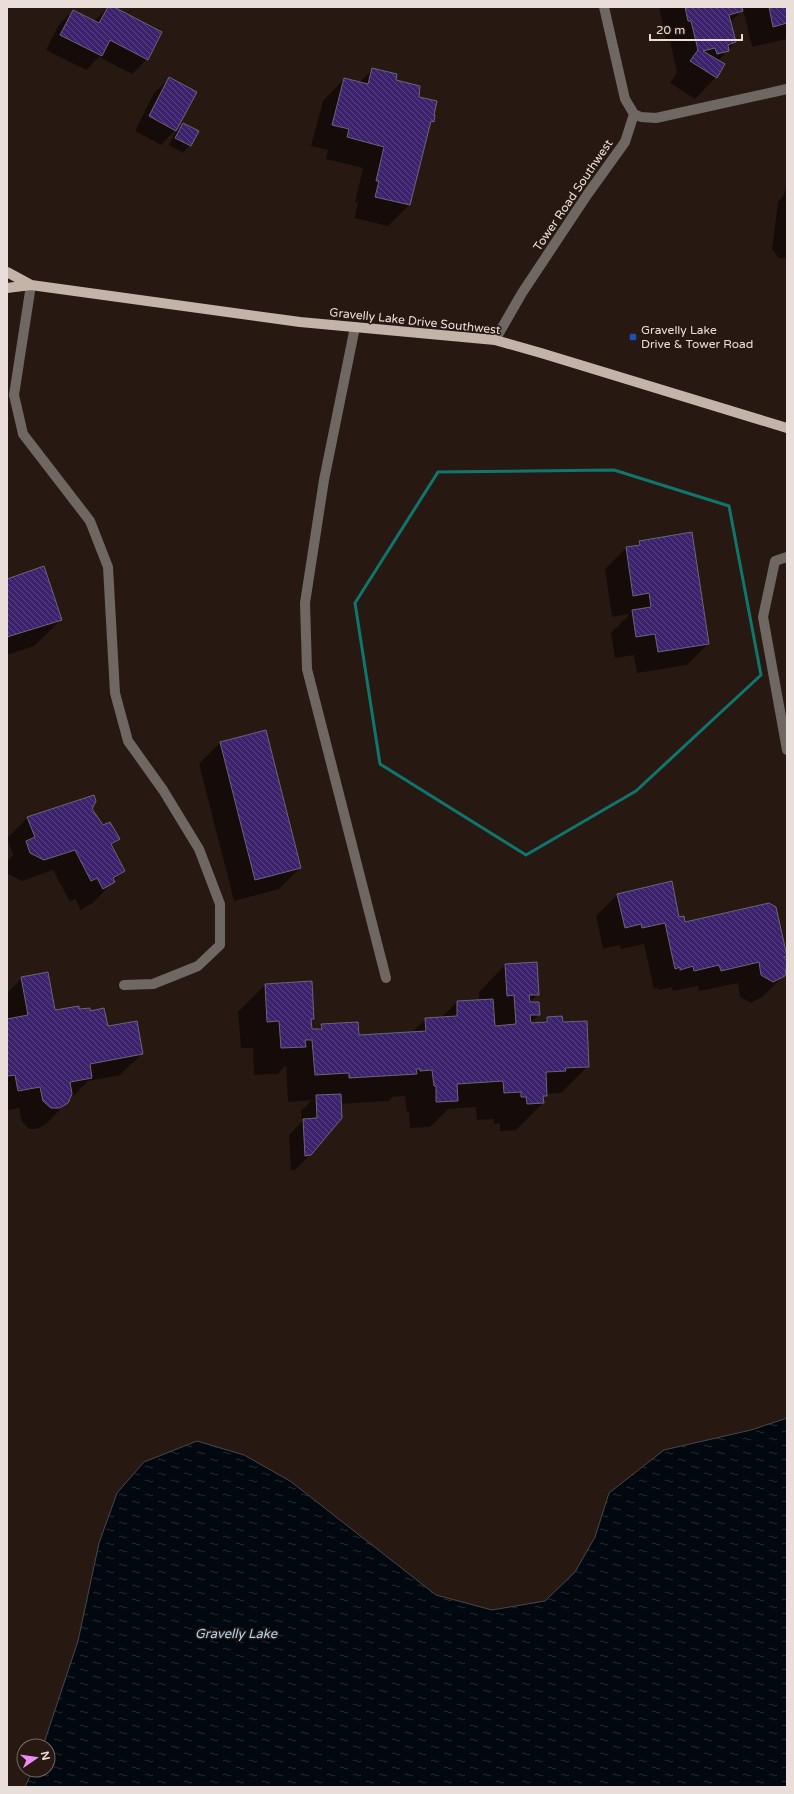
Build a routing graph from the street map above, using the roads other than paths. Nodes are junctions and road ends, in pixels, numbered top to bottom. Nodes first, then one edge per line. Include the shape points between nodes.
1 (604, 7) edge
2 (787, 89) edge
3 (634, 114) junction
4 (7, 272) edge
5 (31, 285) junction
6 (7, 288) edge
7 (355, 327) junction
8 (495, 340) junction
9 (787, 428) edge
10 (787, 557) edge
11 (787, 750) edge
12 (386, 978) dead end
13 (124, 985) dead end

1 - 3 street via 625,99
2 - 3 street via 656,118
3 - 8 street, Tower Road Southwest via 625,142 526,286
4 - 5 main road, Gravelly Lake Drive Southwest
5 - 6 main road, Gravelly Lake Drive Southwest
5 - 7 main road, Gravelly Lake Drive Southwest via 300,322
5 - 13 street via 14,395 23,434 90,521 108,568 115,693 128,741 199,849 220,904 220,944 198,966 153,984
7 - 8 main road, Gravelly Lake Drive Southwest
7 - 12 street via 324,480 305,603 307,669
8 - 9 main road, Gravelly Lake Drive Southwest
10 - 11 street via 775,561 763,617

